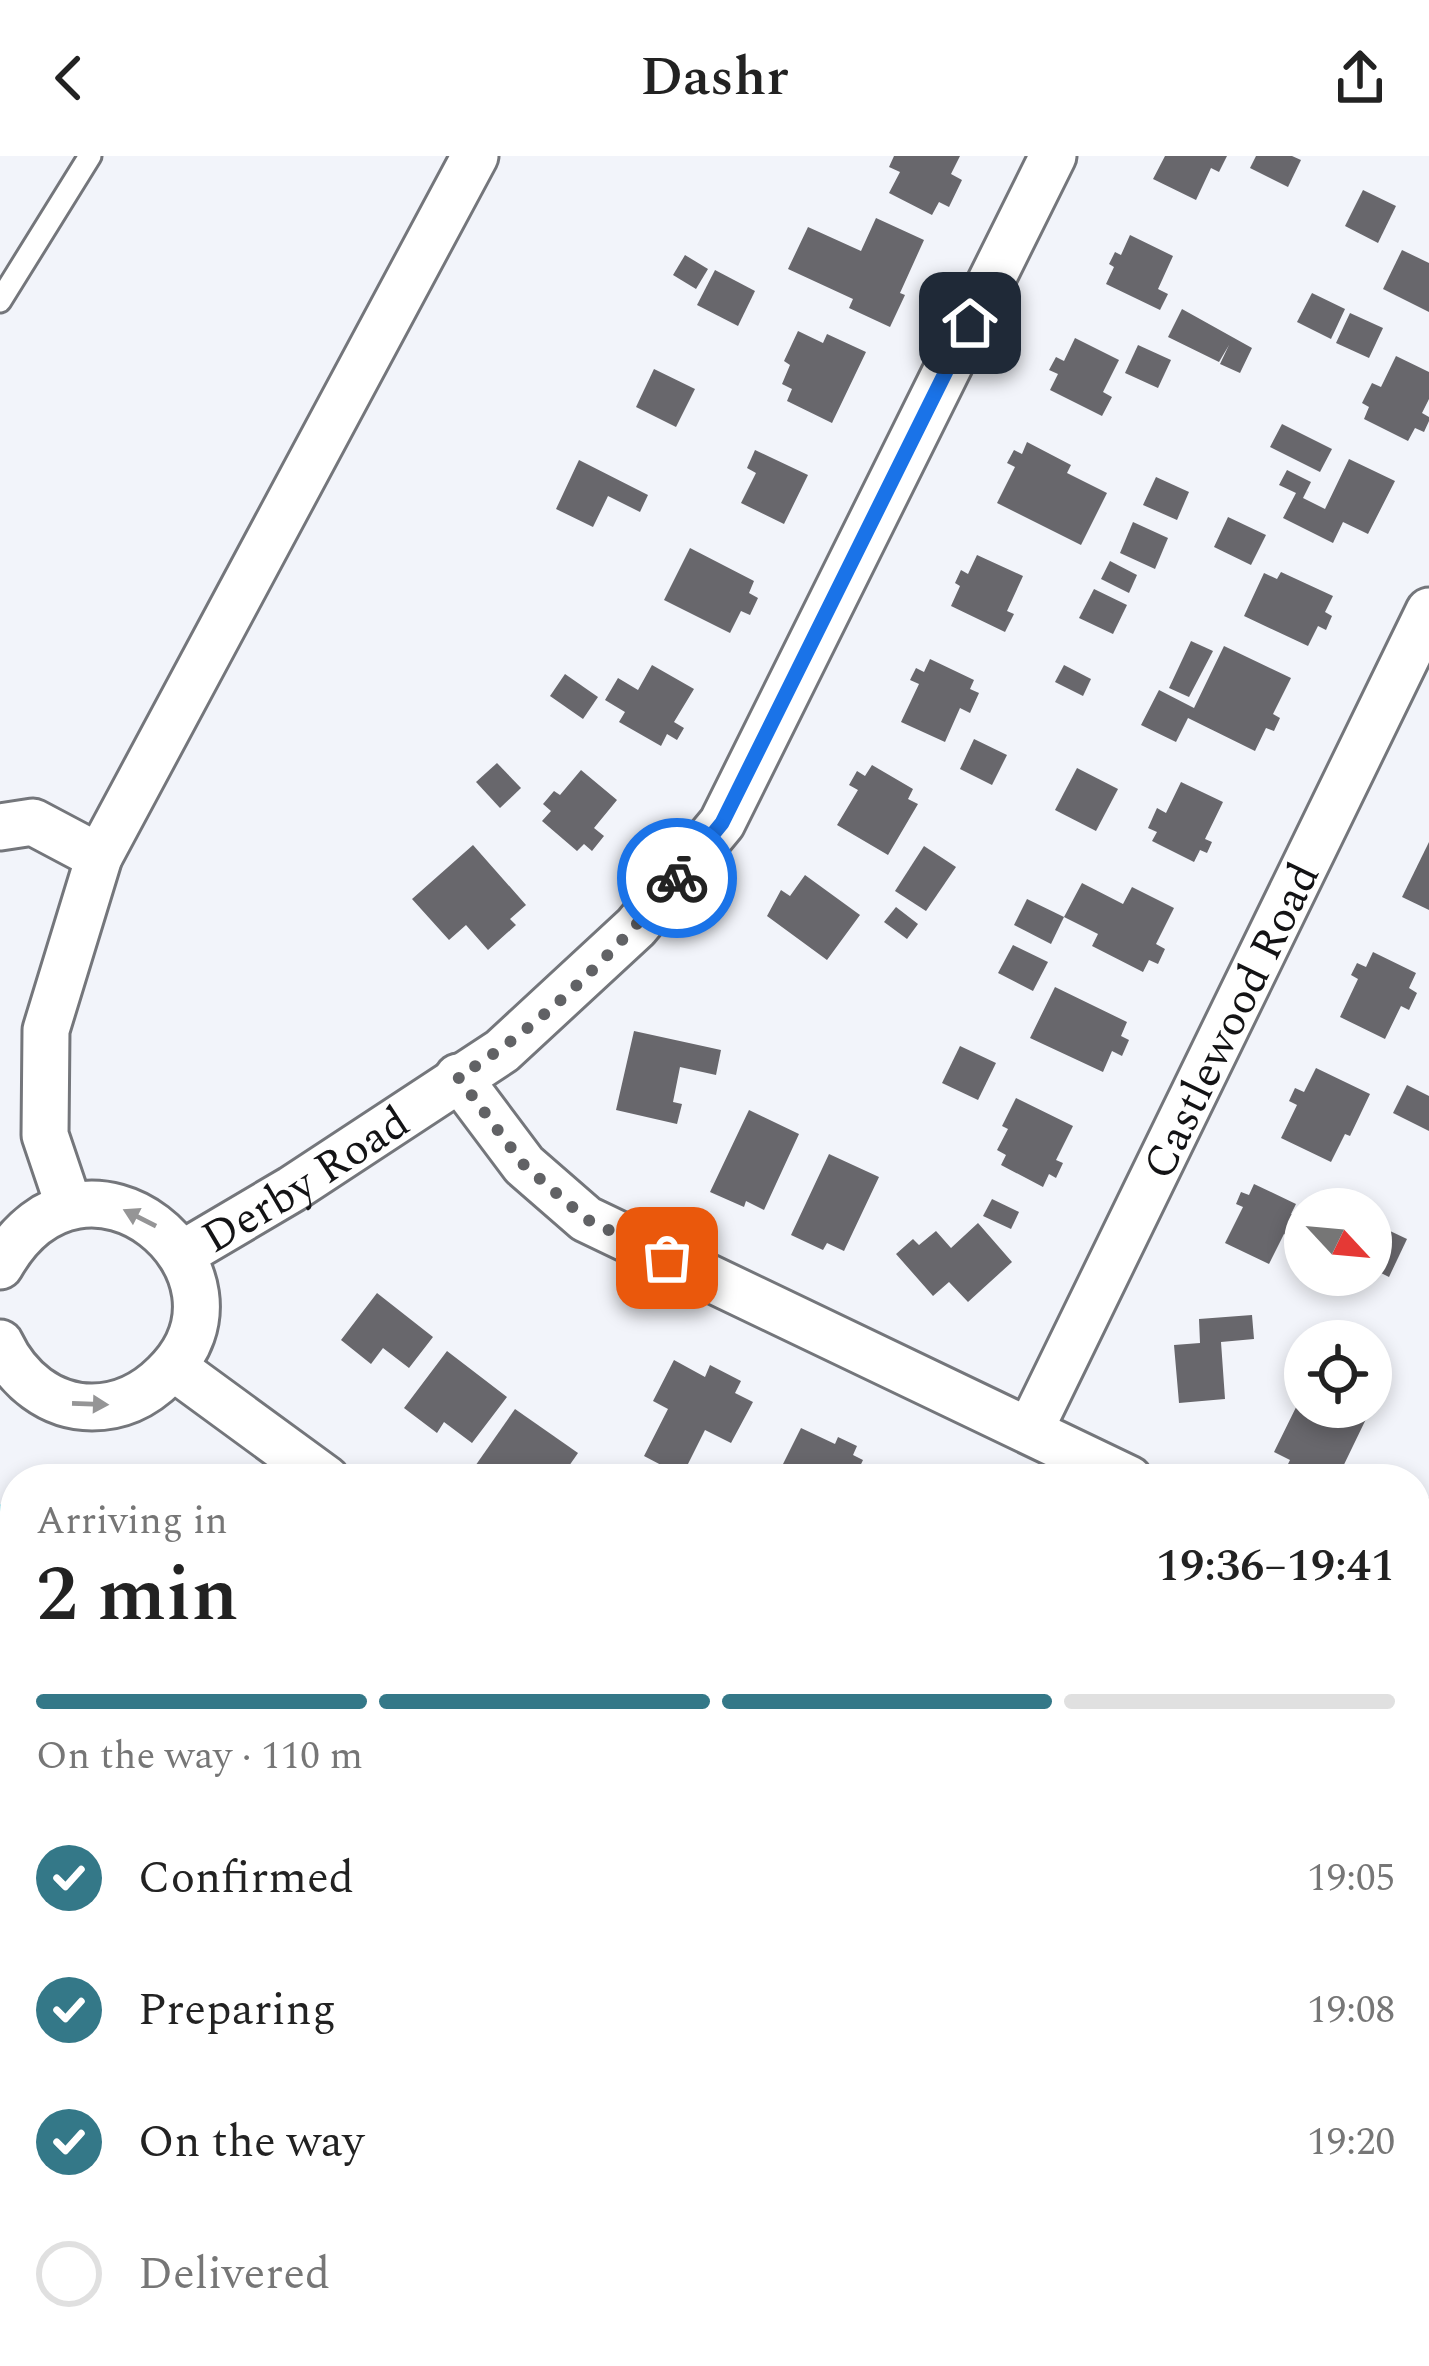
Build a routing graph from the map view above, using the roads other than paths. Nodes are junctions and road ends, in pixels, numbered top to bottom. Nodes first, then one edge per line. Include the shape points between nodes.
1 (90, 156) edge
2 (475, 156) edge
3 (1053, 156) edge
4 (0, 301) edge
5 (1429, 611) edge
6 (0, 827) edge
7 (99, 857) junction
8 (458, 1077) junction
9 (69, 1206) junction
10 (182, 1254) junction
11 (0, 1266) edge
12 (3, 1359) edge
13 (173, 1367) junction
14 (1030, 1430) junction
15 (306, 1464) edge
16 (1099, 1464) edge

1 - 4 lane
2 - 7 street
3 - 8 street, Derby Road via 722,823 636,927 502,1051
5 - 14 street, Castlewood Road
6 - 7 street via 33,821
7 - 9 street via 46,1030 45,1135
8 - 10 street, Derby Road
8 - 14 street via 524,1165 586,1219
10 -> 9 street, Derby Road via 134,1211
9 - 11 street via 14,1240
10 - 13 street, Derby Road via 195,1312
12 -> 13 street via 59,1402 90,1407 151,1390
13 - 15 street
14 - 16 street

